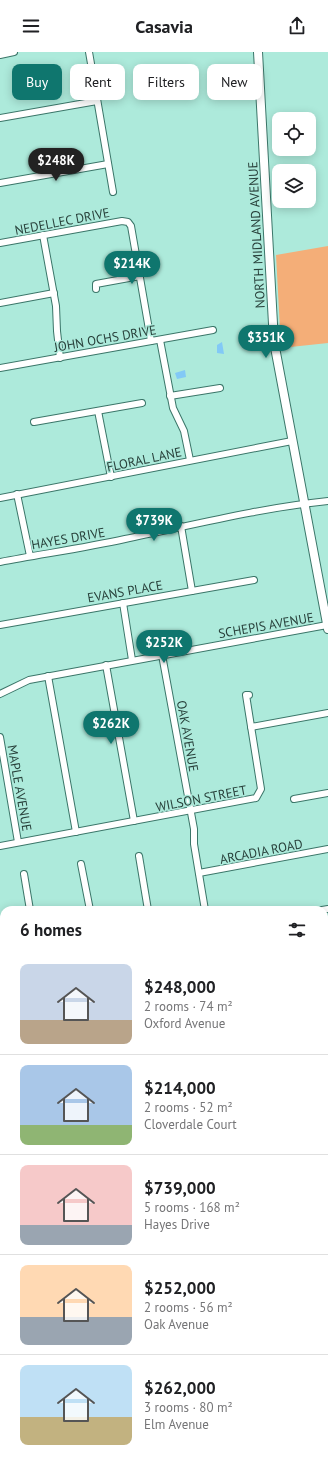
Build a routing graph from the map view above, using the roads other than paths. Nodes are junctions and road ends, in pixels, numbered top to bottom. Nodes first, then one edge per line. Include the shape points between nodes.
1 (14, 52) edge
2 (89, 52) edge
3 (258, 52) edge
4 (0, 55) edge
5 (97, 101) junction
6 (0, 118) edge
7 (108, 164) junction
8 (0, 183) edge
9 (113, 192) dead end
10 (43, 235) junction
11 (0, 243) edge
12 (140, 276) junction
13 (96, 289) dead end
14 (54, 293) junction
15 (0, 303) edge
16 (213, 330) dead end
17 (160, 340) junction
18 (151, 341) junction
19 (60, 358) junction
20 (0, 368) edge
21 (220, 388) dead end
22 (170, 396) junction
23 (142, 403) dead end
24 (98, 411) junction
25 (34, 422) dead end
26 (292, 441) junction
27 (190, 460) junction
28 (111, 477) junction
29 (17, 494) junction
30 (0, 498) edge
31 (328, 501) edge
32 (304, 503) junction
33 (181, 526) junction
34 (30, 556) junction
35 (0, 562) edge
36 (254, 580) dead end
37 (192, 591) junction
38 (123, 603) junction
39 (0, 624) edge
40 (328, 627) edge
41 (162, 655) junction
42 (132, 660) junction
43 (106, 665) junction
44 (48, 676) junction
45 (0, 694) edge
46 (249, 695) dead end
47 (328, 713) edge
48 (251, 727) junction
49 (0, 737) edge
50 (328, 793) edge
51 (294, 799) dead end
52 (190, 811) junction
53 (134, 821) junction
54 (76, 832) junction
55 (18, 842) junction
56 (0, 846) edge
57 (328, 849) edge
58 (139, 856) dead end
59 (82, 864) dead end
60 (24, 874) dead end
61 (199, 874) junction
62 (29, 906) edge
63 (89, 906) edge
64 (147, 906) edge
65 (205, 906) edge

1 - 4 street
2 - 5 street
3 - 26 street, NORTH MIDLAND AVENUE via 274,342
5 - 6 street
5 - 7 street
7 - 8 street
7 - 9 street
10 - 11 street, NEDELLEC DRIVE
10 - 12 street, NEDELLEC DRIVE via 122,220 128,222 131,226
10 - 14 street
12 - 13 street via 96,284
12 - 18 street
14 - 15 street
14 - 19 street
16 - 17 street, JOHN OCHS DRIVE
17 - 18 street, JOHN OCHS DRIVE
17 - 22 street
18 - 19 street, JOHN OCHS DRIVE
19 - 20 street, JOHN OCHS DRIVE
21 - 22 street
22 - 27 street via 184,431
23 - 24 street
24 - 25 street
24 - 28 street
26 - 27 street, FLORAL LANE
26 - 32 street, NORTH MIDLAND AVENUE
27 - 28 street, FLORAL LANE
28 - 29 street, FLORAL LANE
29 - 30 street, FLORAL LANE
29 - 34 street
31 - 32 street, HAYES DRIVE
32 - 33 street, HAYES DRIVE
32 - 40 street, NORTH MIDLAND AVENUE
33 - 34 street, HAYES DRIVE via 126,539
33 - 37 street
34 - 35 street, HAYES DRIVE
36 - 37 street, EVANS PLACE
37 - 38 street, EVANS PLACE
38 - 39 street, EVANS PLACE
38 - 42 street
40 - 41 street, SCHEPIS AVENUE
41 - 42 street, SCHEPIS AVENUE
41 - 52 street, OAK AVENUE
42 - 43 street, SCHEPIS AVENUE
43 - 44 street, SCHEPIS AVENUE
43 - 53 street
44 - 45 street, SCHEPIS AVENUE via 29,680
44 - 54 street
46 - 48 street via 246,695
47 - 48 street
48 - 52 street, WILSON STREET via 261,789 259,796
49 - 55 street, MAPLE AVENUE
50 - 51 street
52 - 53 street, WILSON STREET
52 - 61 street, OAK AVENUE
53 - 54 street, WILSON STREET
54 - 55 street, WILSON STREET
55 - 56 street, WILSON STREET
57 - 61 street, ARCADIA ROAD
58 - 64 street
59 - 63 street
60 - 62 street
61 - 65 street, OAK AVENUE

